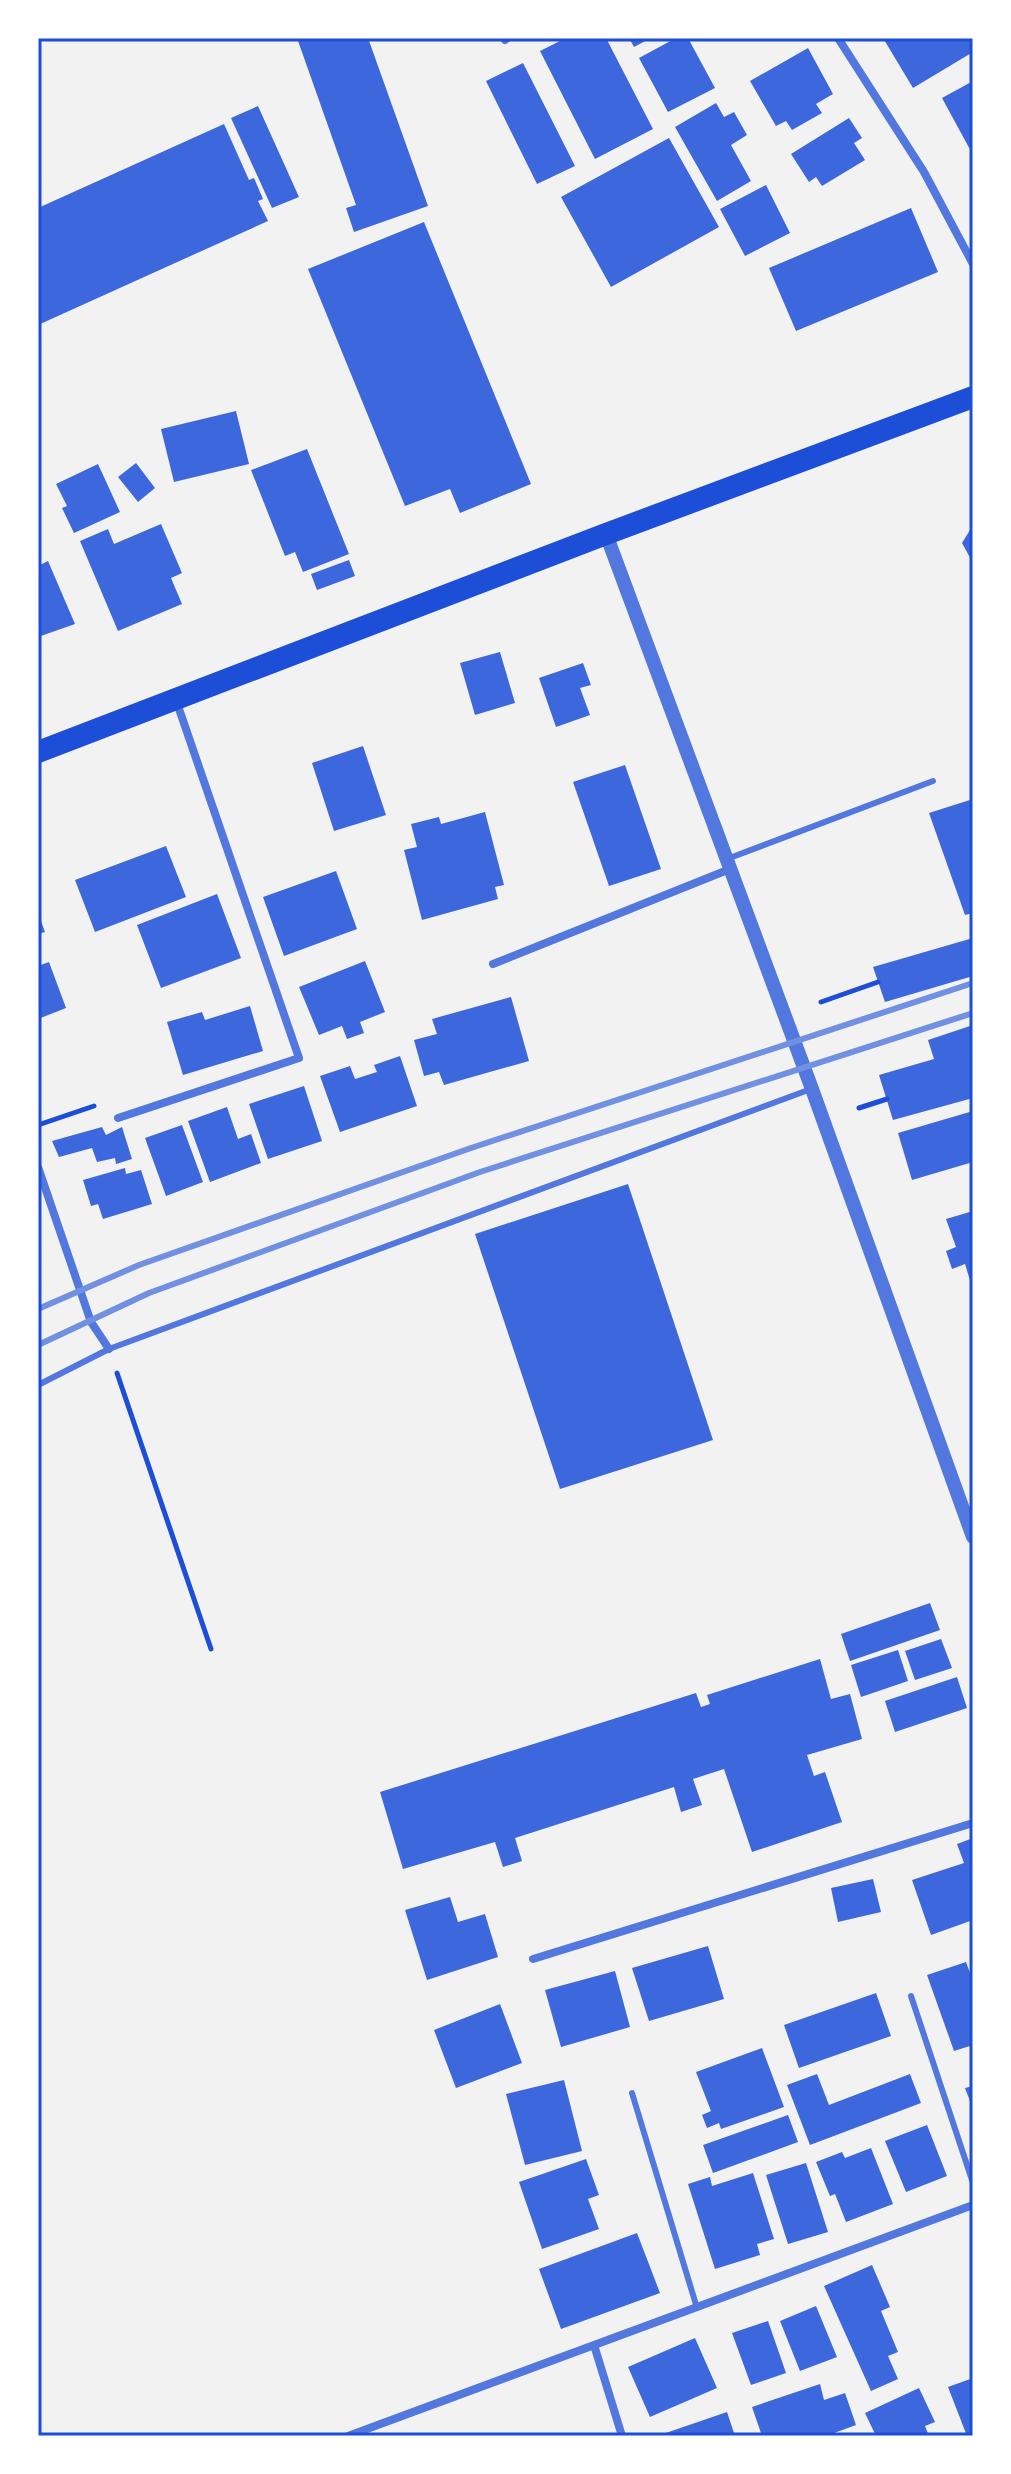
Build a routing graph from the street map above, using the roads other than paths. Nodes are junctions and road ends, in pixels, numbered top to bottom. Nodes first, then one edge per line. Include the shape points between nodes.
1 (838, 38) edge
2 (973, 264) edge
3 (973, 397) edge
4 (606, 534) junction
5 (175, 699) junction
6 (38, 752) edge
7 (933, 781) dead end
8 (728, 864) junction
9 (493, 964) dead end
10 (812, 1089) junction
11 (118, 1118) dead end
12 (38, 1167) edge
13 (109, 1349) junction
14 (38, 1385) edge
15 (973, 1537) edge
16 (973, 1823) edge
17 (533, 1959) dead end
18 (911, 1996) dead end
19 (632, 2093) dead end
20 (973, 2183) edge
21 (973, 2205) edge
22 (697, 2308) junction
23 (594, 2345) junction
24 (348, 2436) edge
25 (622, 2436) edge

1 - 2 street via 924,172
3 - 4 highway
4 - 5 highway
4 - 8 street
5 - 6 highway
5 - 11 street via 299,1058
7 - 8 lane
8 - 9 street
8 - 10 street
10 - 13 lane
10 - 15 street
12 - 13 street via 91,1322
13 - 14 lane
16 - 17 street
18 - 20 lane
19 - 22 lane
21 - 22 street
22 - 23 street
23 - 24 street
23 - 25 street

